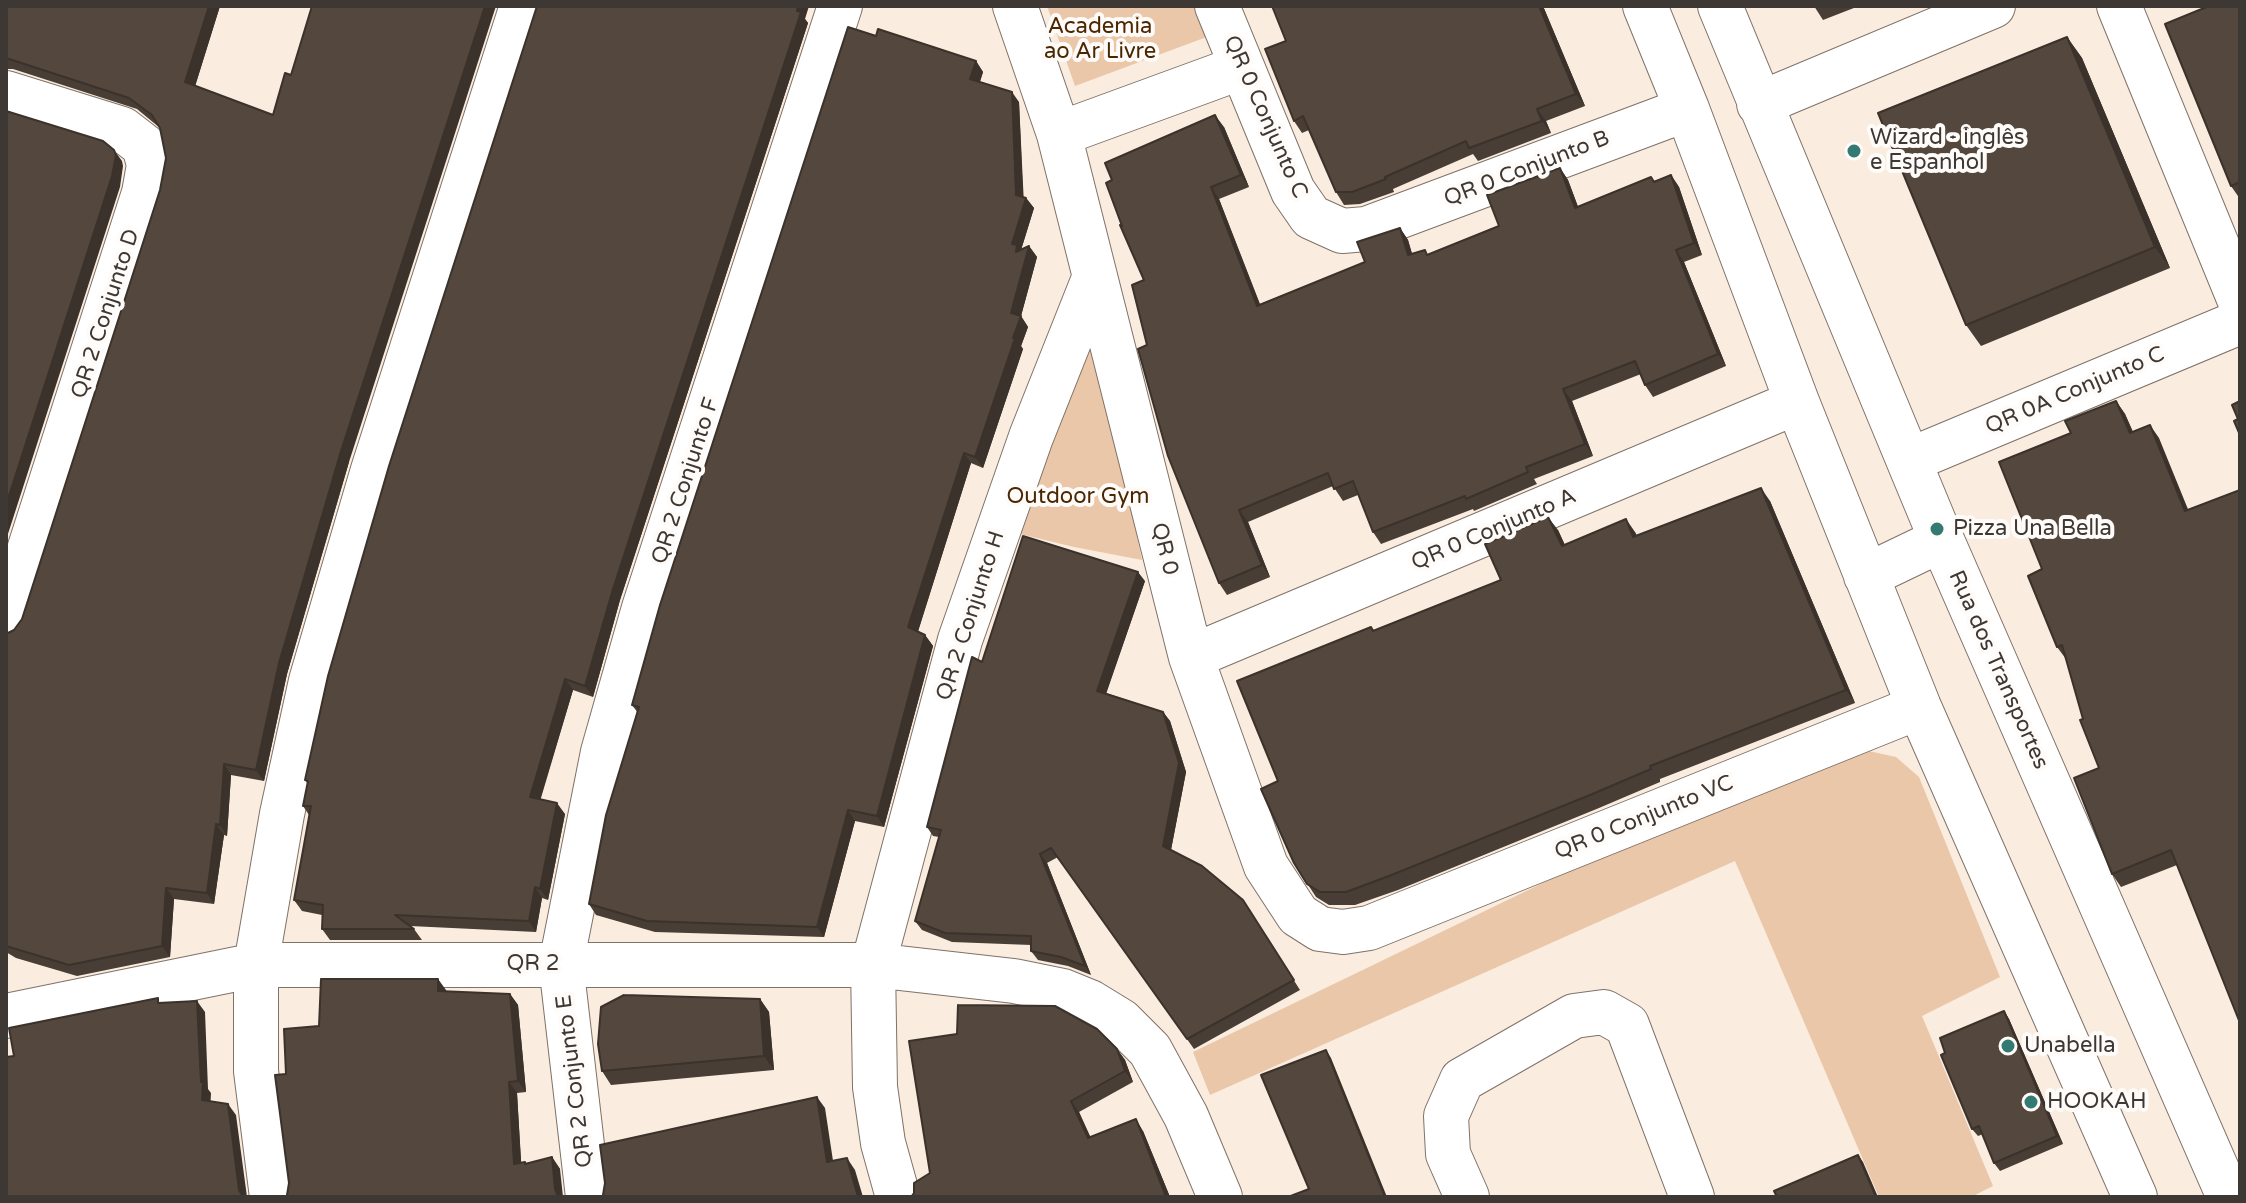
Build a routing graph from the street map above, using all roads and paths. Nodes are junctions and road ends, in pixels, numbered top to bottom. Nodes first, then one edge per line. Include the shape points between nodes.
1 (522, 6) edge
2 (840, 6) edge
3 (1015, 6) edge
4 (1217, 6) edge
5 (1645, 6) edge
6 (1720, 6) edge
7 (1993, 6) edge
8 (2119, 6) edge
9 (1242, 67) junction
10 (6, 93) edge
11 (1759, 104) junction
12 (1687, 109) junction
13 (1059, 134) junction
14 (1366, 229) joint
15 (1095, 276) junction
16 (2240, 301) edge
17 (2240, 322) edge
18 (1797, 402) junction
19 (1910, 460) junction
20 (1941, 540) junction
21 (1866, 576) junction
22 (6, 622) edge
23 (1191, 657) junction
24 (1919, 707) junction
25 (1369, 928) joint
26 (561, 964) junction
27 (256, 965) junction
28 (873, 965) junction
29 (6, 1016) edge
30 (272, 1197) edge
31 (588, 1197) edge
32 (898, 1197) edge
33 (1220, 1197) edge
34 (1467, 1197) edge
35 (1692, 1197) edge
36 (2135, 1197) edge
37 (2229, 1197) edge

1 - 27 street via 311,681
2 - 26 street, QR 2 Conjunto F via 644,608 603,752
3 - 13 street, QR 0
4 - 9 street, QR 0 Conjunto C
5 - 12 street
6 - 11 street, Rua dos Transportes
7 - 11 street
8 - 16 street
9 - 13 street
9 - 14 street, QR 0 Conjunto C via 1293,191 1311,217 1342,231
10 - 22 street, QR 2 Conjunto D via 122,129 144,146 149,165
11 - 19 street, Rua dos Transportes
12 - 14 street, QR 0 Conjunto B
12 - 18 street
13 - 15 street, QR 0
15 - 23 street, QR 0
15 - 28 street, QR 2 Conjunto H via 1031,437 960,640
17 - 19 street, QR 0A Conjunto C
18 - 21 street
18 - 23 street, QR 0 Conjunto A
19 - 20 street, Rua dos Transportes
20 - 21 street
20 - 37 street, Rua dos Transportes
21 - 24 street
23 - 25 street, QR 0 via 1266,866 1282,891 1298,915 1320,929
24 - 25 street, QR 0 Conjunto VC
24 - 36 street
26 - 27 street, QR 2
26 - 28 street, QR 2
26 - 31 street, QR 2 Conjunto E
27 - 29 street, QR 2
27 - 30 street via 256,1071
28 - 32 street, QR 2 Conjunto H via 875,1087
28 - 33 street, QR 2 via 1063,991 1121,1021 1150,1050 1186,1116
34 - 35 street via 1447,1142 1446,1116 1462,1080 1574,1016 1604,1012 1627,1025

